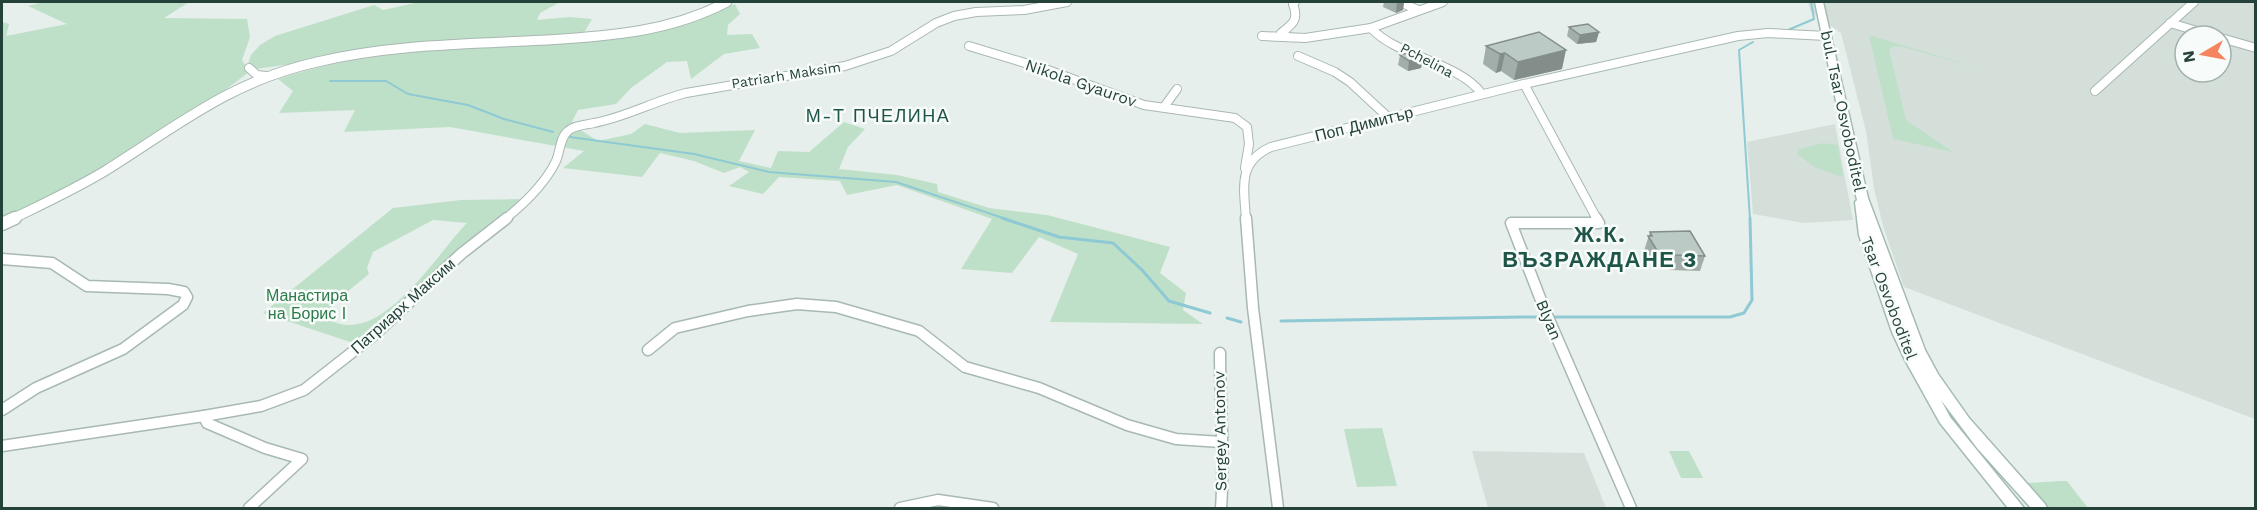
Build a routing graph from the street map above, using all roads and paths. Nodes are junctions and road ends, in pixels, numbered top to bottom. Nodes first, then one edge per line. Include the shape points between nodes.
1 (727, 2) edge
2 (1066, 2) edge
3 (1295, 2) edge
4 (1400, 2) edge
5 (1443, 2) edge
6 (1819, 2) edge
7 (2194, 2) edge
8 (1418, 10) junction
9 (2170, 23) junction
10 (2173, 24) edge
11 (1371, 28) junction
12 (1262, 36) dead end
13 (1826, 36) junction
14 (1291, 37) junction
15 (2233, 41) edge
16 (969, 46) dead end
17 (2256, 48) edge
18 (1298, 56) dead end
19 (249, 69) dead end
20 (266, 76) junction
21 (1524, 84) junction
22 (1177, 89) dead end
23 (2095, 91) dead end
24 (1482, 94) junction
25 (1164, 107) junction
26 (1389, 118) junction
27 (571, 130) joint
28 (1243, 179) junction
29 (1862, 198) junction
30 (2, 224) edge
31 (2, 259) edge
32 (648, 350) dead end
33 (1220, 353) dead end
34 (2, 410) edge
35 (204, 416) junction
36 (1221, 442) junction
37 (2, 446) edge
38 (249, 508) edge
39 (900, 508) edge
40 (993, 508) edge
41 (1221, 508) edge
42 (1278, 508) edge
43 (1631, 508) edge
44 (2016, 508) edge
45 (2040, 508) edge

1 - 20 street via 693,18 620,35 355,54
2 - 27 street, Patriarh Maksim via 954,16 891,51 845,66 686,93 619,118
3 - 14 street via 1294,25 1281,33
4 - 8 street
5 - 8 street
6 - 13 main road, bul. Tsar Osvoboditel
7 - 9 street
8 - 11 street
9 - 10 street
9 - 23 street
11 - 14 street
11 - 24 street, Pchelina via 1378,36 1477,87
12 - 14 street
13 - 21 street, Поп Димитър via 1743,35
13 - 29 main road, bul. Tsar Osvoboditel
15 - 17 street
16 - 25 street, Nikola Gyaurov via 1144,105
18 - 26 street via 1350,82
19 - 20 street
20 - 30 street via 207,104 80,186
21 - 24 street, Поп Димитър
21 - 43 street, Blyan via 1599,223 1511,224
22 - 25 street
24 - 26 street, Поп Димитър
25 - 28 street, Nikola Gyaurov via 1243,122 1249,144
26 - 28 street, Поп Димитър via 1265,149 1250,162
27 - 35 street, Патриарх Максим via 545,180 520,207 461,254 374,336 304,390 261,406
28 - 42 street via 1253,308
29 - 44 main road, Tsar Osvoboditel via 1864,235 1912,360 1946,420
29 - 45 main road, bul. Tsar Osvoboditel via 1907,325 1934,379 1960,419
31 - 34 street via 52,263 87,286 168,289 184,292 187,297 183,305 123,349 36,388
32 - 36 street via 675,328 797,304 836,307 919,331 965,367 1039,388 1127,425 1176,440
33 - 36 street, Sergey Antonov
35 - 37 street, Патриарх Максим
35 - 38 street via 207,423 302,459
36 - 41 street, Sergey Antonov
39 - 40 street via 938,500

